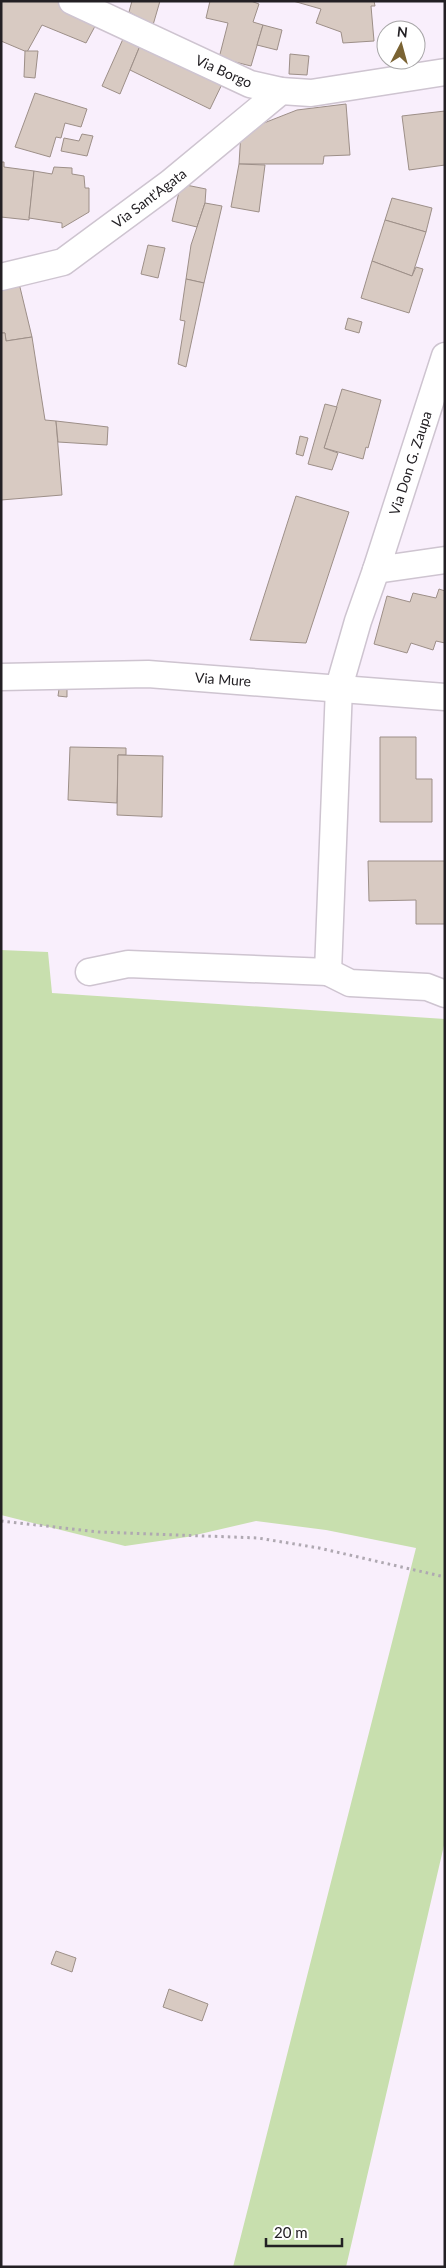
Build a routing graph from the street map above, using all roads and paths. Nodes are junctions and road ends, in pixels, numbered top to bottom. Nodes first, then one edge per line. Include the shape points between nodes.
1 (72, 1) edge
2 (445, 72) edge
3 (281, 91) junction
4 (1, 277) edge
5 (445, 356) edge
6 (445, 560) edge
7 (376, 570) junction
8 (1, 677) edge
9 (339, 687) junction
10 (445, 697) edge
11 (89, 972) dead end
12 (328, 972) junction
13 (445, 994) edge
14 (1, 1522) edge
15 (445, 1577) edge

1 - 3 street, Via Borgo via 250,84
2 - 3 street, Via Borgo via 311,93
3 - 4 street, Via Sant'Agata via 170,183 63,262
5 - 7 street, Via Don G. Zaupa
6 - 7 street
7 - 9 street, Via Don G. Zaupa
8 - 9 street, Via Mure via 148,674
9 - 10 street, Via Mure
9 - 12 street, Via Don G. Zaupa
11 - 12 street via 128,964
12 - 13 street via 350,984 427,987
14 - 15 path via 99,1532 258,1538 320,1548

